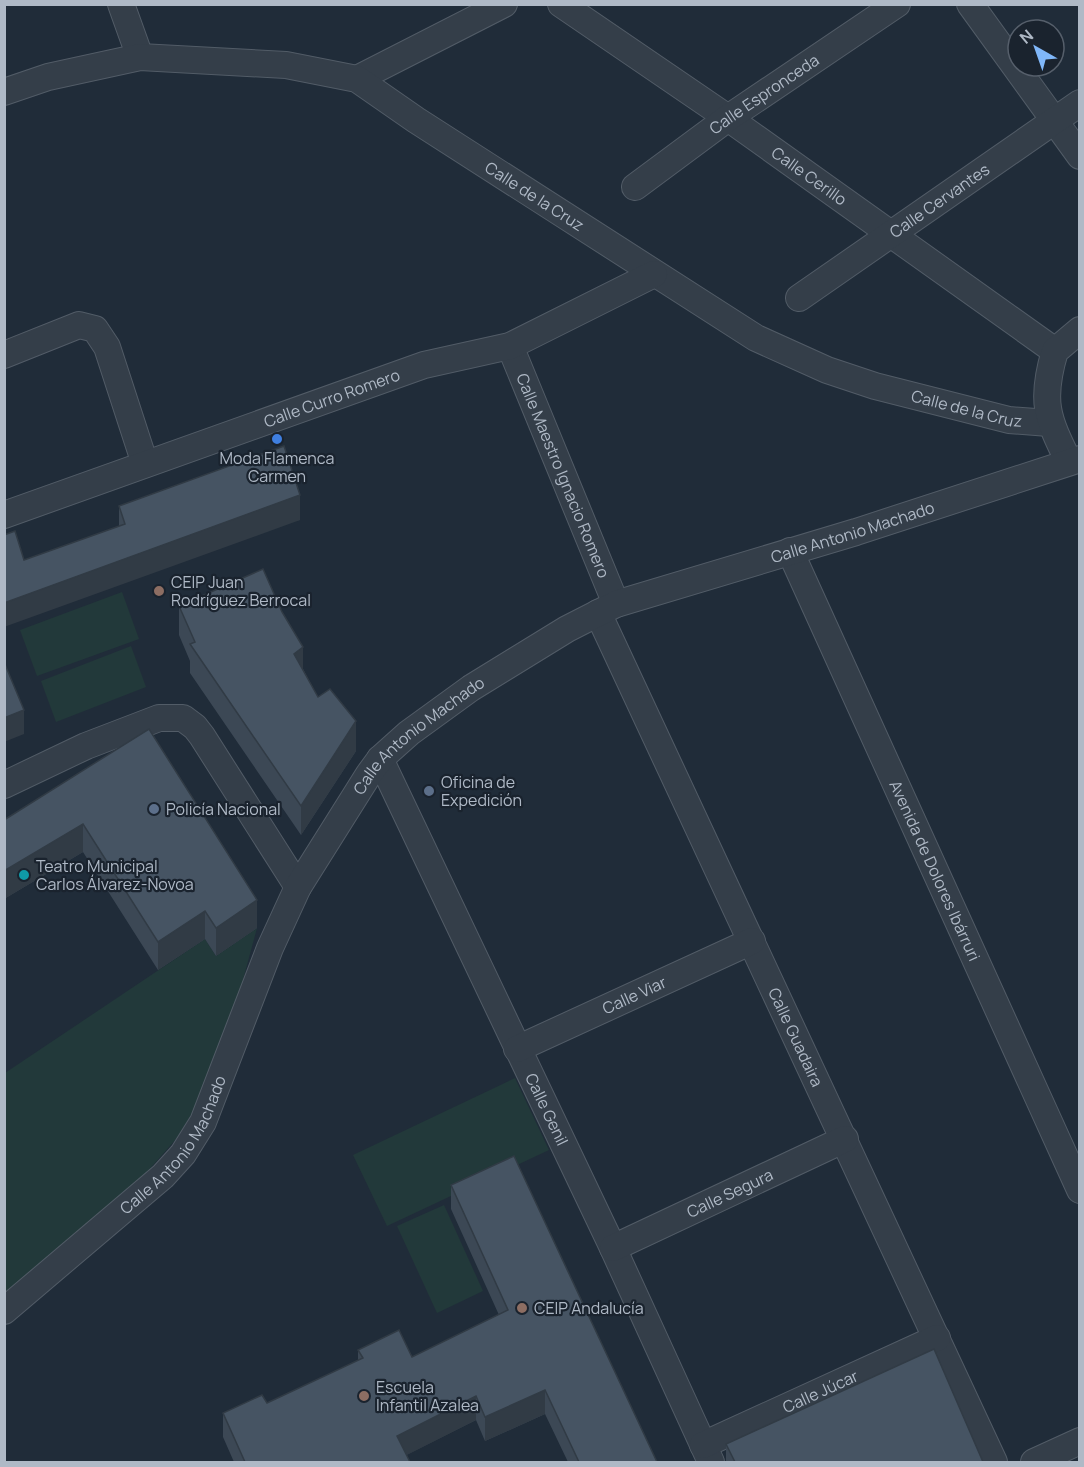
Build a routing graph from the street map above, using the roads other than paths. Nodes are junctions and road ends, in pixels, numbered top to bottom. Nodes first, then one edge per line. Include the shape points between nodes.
1 (122, 4) edge
2 (504, 4) edge
3 (561, 4) edge
4 (897, 4) edge
5 (970, 4) edge
6 (140, 57) junction
7 (357, 79) junction
8 (4, 92) edge
9 (1080, 104) edge
10 (728, 118) junction
11 (1054, 121) junction
12 (1080, 156) edge
13 (635, 187) dead end
14 (891, 234) junction
15 (654, 274) junction
16 (799, 298) dead end
17 (1080, 330) edge
18 (510, 346) junction
19 (1055, 351) junction
20 (4, 355) edge
21 (1049, 423) junction
22 (1074, 460) edge
23 (145, 464) junction
24 (4, 515) edge
25 (790, 551) junction
26 (607, 608) junction
27 (380, 759) junction
28 (4, 785) edge
29 (298, 887) junction
30 (752, 940) junction
31 (518, 1049) junction
32 (846, 1139) junction
33 (1080, 1190) edge
34 (613, 1248) junction
35 (4, 1311) edge
36 (937, 1338) junction
37 (1080, 1441) edge
38 (707, 1454) edge
39 (994, 1462) edge
40 (1034, 1462) edge

1 - 6 street
2 - 7 street
3 - 10 street, Calle Cerillo
4 - 10 street, Calle Espronceda
5 - 11 street
6 - 7 street, Calle de la Cruz via 286,65
6 - 8 street, Calle de la Cruz via 48,77
7 - 15 street, Calle de la Cruz
9 - 11 street, Calle Cervantes
10 - 13 street, Calle Espronceda
10 - 14 street, Calle Cerillo
11 - 12 street
11 - 14 street, Calle Cervantes
14 - 16 street, Calle Cervantes
14 - 19 street, Calle Cerillo
15 - 18 street, Calle Curro Romero
15 - 21 street, Calle de la Cruz via 756,338 827,370 1009,420
17 - 19 street
18 - 23 street, Calle Curro Romero via 424,365
18 - 26 street, Calle Maestro Ignacio Romero
19 - 21 street via 1046,404
20 - 23 street via 79,325 95,329 107,347
21 - 22 street
22 - 25 street, Calle Antonio Machado
23 - 24 street, Calle Curro Romero
25 - 26 street, Calle Antonio Machado
25 - 33 street, Avenida de Dolores Ibárruri
26 - 27 street, Calle Antonio Machado via 471,688
26 - 30 street, Calle Guadaira
27 - 29 street, Calle Antonio Machado
27 - 31 street, Calle Genil
28 - 29 street via 86,746 159,718 183,718 202,736
29 - 35 street, Calle Antonio Machado via 270,948 207,1113 183,1154 163,1176
30 - 31 street, Calle Viar
30 - 32 street, Calle Guadaira
31 - 34 street, Calle Genil
32 - 34 street, Calle Segura
32 - 36 street, Calle Guadaira
34 - 38 street, Calle Genil
36 - 38 street, Calle Júcar
36 - 39 street, Calle Guadaira
37 - 40 street

